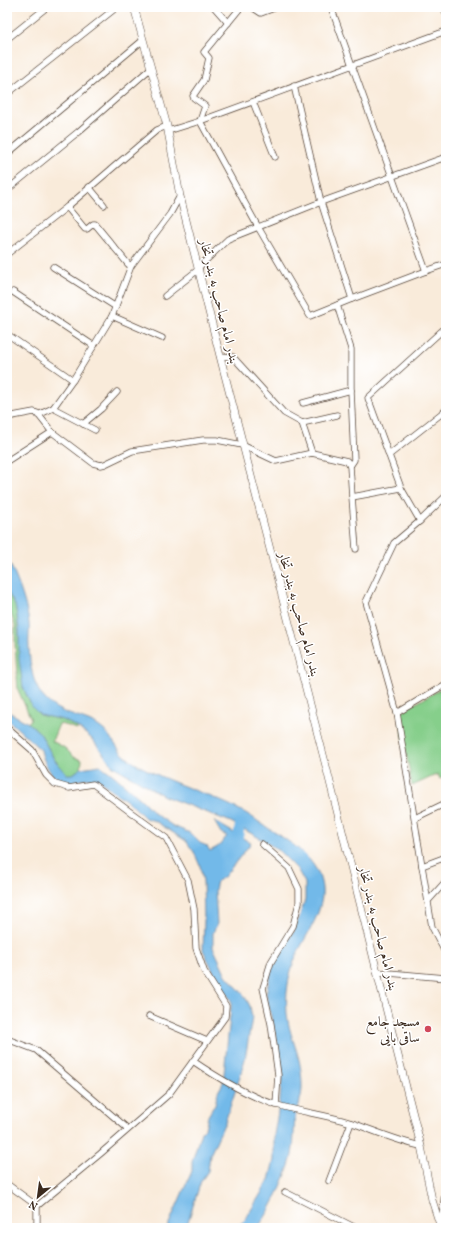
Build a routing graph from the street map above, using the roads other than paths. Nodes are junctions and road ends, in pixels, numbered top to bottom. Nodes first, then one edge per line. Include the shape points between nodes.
1 (48, 7) edge
2 (117, 7) edge
3 (134, 7) edge
4 (214, 7) edge
5 (241, 7) edge
6 (252, 7) edge
7 (277, 7) edge
8 (331, 7) edge
9 (444, 7) edge
10 (446, 12) edge
11 (228, 22) junction
12 (446, 31) edge
13 (7, 39) edge
14 (142, 41) junction
15 (352, 66) junction
16 (151, 68) junction
17 (294, 86) junction
18 (7, 94) edge
19 (253, 102) junction
20 (200, 121) junction
21 (168, 129) junction
22 (7, 154) edge
23 (275, 157) dead end
24 (446, 157) edge
25 (392, 176) junction
26 (89, 187) junction
27 (7, 190) edge
28 (180, 196) junction
29 (321, 202) junction
30 (104, 205) dead end
31 (67, 207) junction
32 (258, 227) junction
33 (7, 254) edge
34 (446, 264) edge
35 (53, 266) dead end
36 (132, 266) junction
37 (199, 268) junction
38 (426, 271) junction
39 (13, 292) dead end
40 (165, 296) dead end
41 (352, 299) junction
42 (337, 305) junction
43 (116, 307) junction
44 (112, 316) junction
45 (446, 327) edge
46 (7, 334) edge
47 (162, 338) dead end
48 (94, 346) junction
49 (220, 356) junction
50 (73, 380) junction
51 (351, 390) junction
52 (117, 392) dead end
53 (303, 403) dead end
54 (53, 408) junction
55 (446, 410) edge
56 (38, 415) junction
57 (336, 415) dead end
58 (7, 417) edge
59 (302, 423) junction
60 (83, 424) junction
61 (95, 430) dead end
62 (52, 432) junction
63 (242, 445) junction
64 (312, 453) junction
65 (389, 455) junction
66 (7, 461) edge
67 (350, 466) junction
68 (401, 488) junction
69 (446, 496) edge
70 (352, 497) junction
71 (420, 521) junction
72 (356, 549) dead end
73 (446, 684) edge
74 (397, 713) junction
75 (7, 728) edge
76 (446, 803) edge
77 (415, 818) junction
78 (262, 844) dead end
79 (446, 857) edge
80 (422, 866) junction
81 (446, 881) edge
82 (428, 901) junction
83 (446, 954) edge
84 (377, 972) junction
85 (446, 978) edge
86 (149, 1016) dead end
87 (7, 1039) edge
88 (208, 1041) junction
89 (193, 1061) junction
90 (276, 1105) junction
91 (351, 1123) junction
92 (128, 1129) junction
93 (421, 1146) junction
94 (330, 1181) dead end
95 (446, 1183) edge
96 (7, 1184) edge
97 (285, 1192) dead end
98 (37, 1206) junction
99 (444, 1209) edge
100 (34, 1228) edge
101 (356, 1228) edge
102 (441, 1228) edge

1 - 13 street
2 - 18 street
3 - 14 main road, بندر امام صاحب به بندر تخار
4 - 11 street
5 - 11 street
6 - 7 street via 261,13
8 - 15 street
9 - 10 main road
11 - 20 street via 204,52 209,58 204,80 193,96 205,106
12 - 15 street
14 - 16 main road, بندر امام صاحب به بندر تخار
14 - 22 street
15 - 17 street
15 - 25 street
16 - 21 main road, بندر امام صاحب به بندر تخار
16 - 27 street
17 - 19 street
17 - 29 street
19 - 20 street
19 - 23 street
20 - 21 street
20 - 32 street
21 - 26 street via 157,130
21 - 28 main road, بندر امام صاحب به بندر تخار
24 - 25 street
25 - 29 street
25 - 38 street
26 - 30 street
26 - 31 street
28 - 36 street
28 - 37 main road, بندر امام صاحب به بندر تخار
29 - 32 street
29 - 41 street
31 - 33 street
31 - 36 street via 85,229 95,224
32 - 37 street via 228,238
32 - 42 street via 310,316
34 - 38 street
35 - 43 street
36 - 43 street
37 - 40 street
37 - 49 main road, بندر امام صاحب به بندر تخار
38 - 41 street
39 - 48 street
41 - 42 street
42 - 51 street via 351,349
43 - 44 street
44 - 47 street
44 - 48 street
45 - 65 street via 368,398
46 - 50 street
48 - 50 street
49 - 59 street via 233,358 284,413
49 - 63 main road, بندر امام صاحب به بندر تخار
50 - 54 street
51 - 53 street
51 - 67 street via 354,460
52 - 60 street
54 - 56 street
54 - 60 street
55 - 65 street
56 - 58 street via 34,412
56 - 62 street
57 - 59 street
59 - 64 street
60 - 61 street
62 - 63 street via 93,463 101,465 132,451 203,440
62 - 66 street
63 - 64 street via 276,461
63 - 84 main road, بندر امام صاحب به بندر تخار
64 - 67 street via 347,461
65 - 68 street
67 - 70 street
68 - 70 street
68 - 71 street
69 - 71 street
70 - 72 street
71 - 74 street via 394,544 366,602
73 - 74 street
74 - 77 street
75 - 88 street via 32,750 46,775 55,784 69,788 93,784 166,838 188,880 194,909 196,948 204,971 226,1006 225,1017
76 - 77 street
77 - 80 street
78 - 90 street via 289,868 299,889 299,903 293,926 271,962 263,988 278,1075
79 - 80 street
80 - 82 street
81 - 82 street
82 - 83 street via 432,927
84 - 85 street
84 - 93 main road, بندر امام صاحب به بندر تخار
86 - 88 street
87 - 92 street via 36,1050
88 - 89 street
89 - 90 street via 238,1088
89 - 92 street via 169,1094
90 - 91 street
91 - 93 street via 402,1142
91 - 94 street
92 - 98 street
93 - 102 main road, بندر امام صاحب به بندر تخار via 432,1200
95 - 99 street
96 - 98 street
97 - 101 street
98 - 100 street via 37,1223
99 - 102 street

